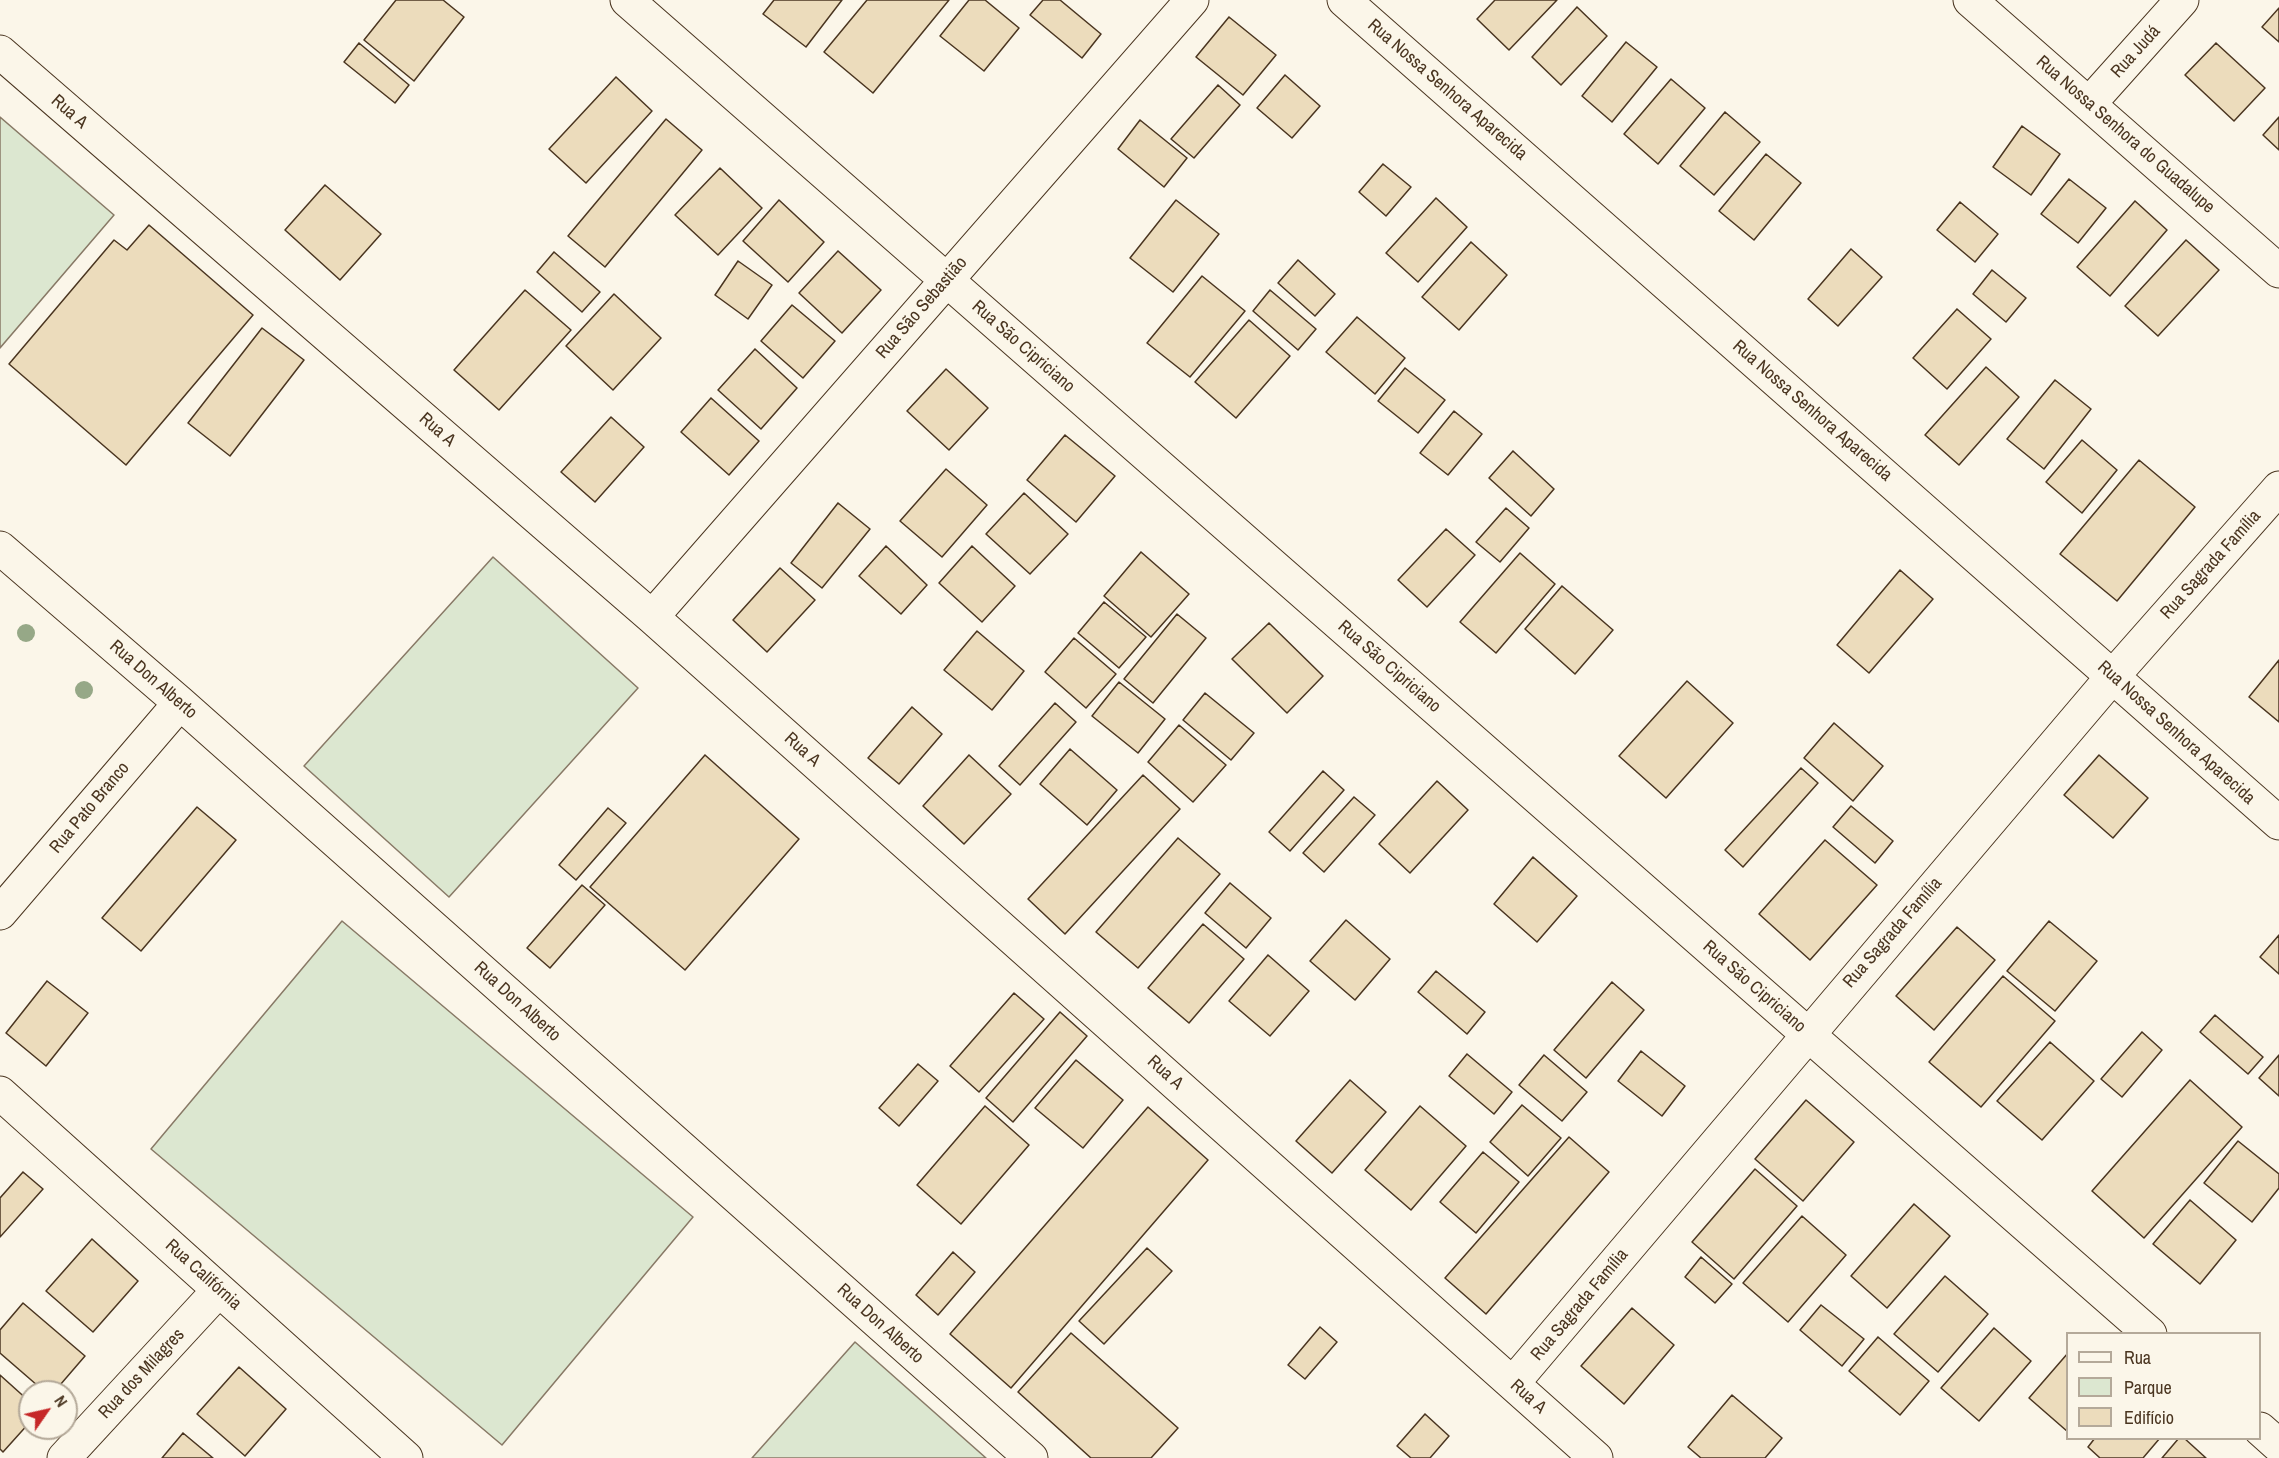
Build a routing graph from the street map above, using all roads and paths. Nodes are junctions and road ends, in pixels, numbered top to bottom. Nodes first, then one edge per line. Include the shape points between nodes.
1 (627, 0) edge
2 (1192, 0) edge
3 (1344, 0) edge
4 (1970, 0) edge
5 (2182, 0) edge
6 (0, 52) edge
7 (2089, 104) junction
8 (2279, 271) edge
9 (946, 280) junction
10 (2279, 488) edge
11 (0, 548) edge
12 (652, 617) junction
13 (2113, 676) junction
14 (180, 703) junction
15 (2279, 823) edge
16 (0, 913) edge
17 (1807, 1034) junction
18 (0, 1093) edge
19 (219, 1290) junction
20 (2148, 1332) edge
21 (1513, 1383) junction
22 (2261, 1431) edge
23 (2279, 1446) edge
24 (64, 1458) edge
25 (406, 1458) edge
26 (1031, 1458) edge
27 (1596, 1458) edge

1 - 9 street, Rua São Cipriciano
2 - 9 street, Rua São Sebastião
3 - 13 street, Rua Nossa Senhora Aparecida
4 - 7 street, Rua Nossa Senhora do Guadalupe
5 - 7 street, Rua Judá
6 - 12 street, Rua A
7 - 8 street, Rua Nossa Senhora do Guadalupe
9 - 12 street, Rua São Sebastião
9 - 17 street, Rua São Cipriciano
10 - 13 street, Rua Sagrada Família
11 - 14 street, Rua Don Alberto
12 - 21 street, Rua A
13 - 15 street, Rua Nossa Senhora Aparecida
13 - 17 street, Rua Sagrada Família
14 - 16 street, Rua Pato Branco
14 - 26 street, Rua Don Alberto
17 - 20 street, Rua São Cipriciano
17 - 21 street, Rua Sagrada Família
18 - 19 street, Rua Califórnia
19 - 24 street, Rua dos Milagres
19 - 25 street, Rua Califórnia
21 - 27 street, Rua A
22 - 23 street

